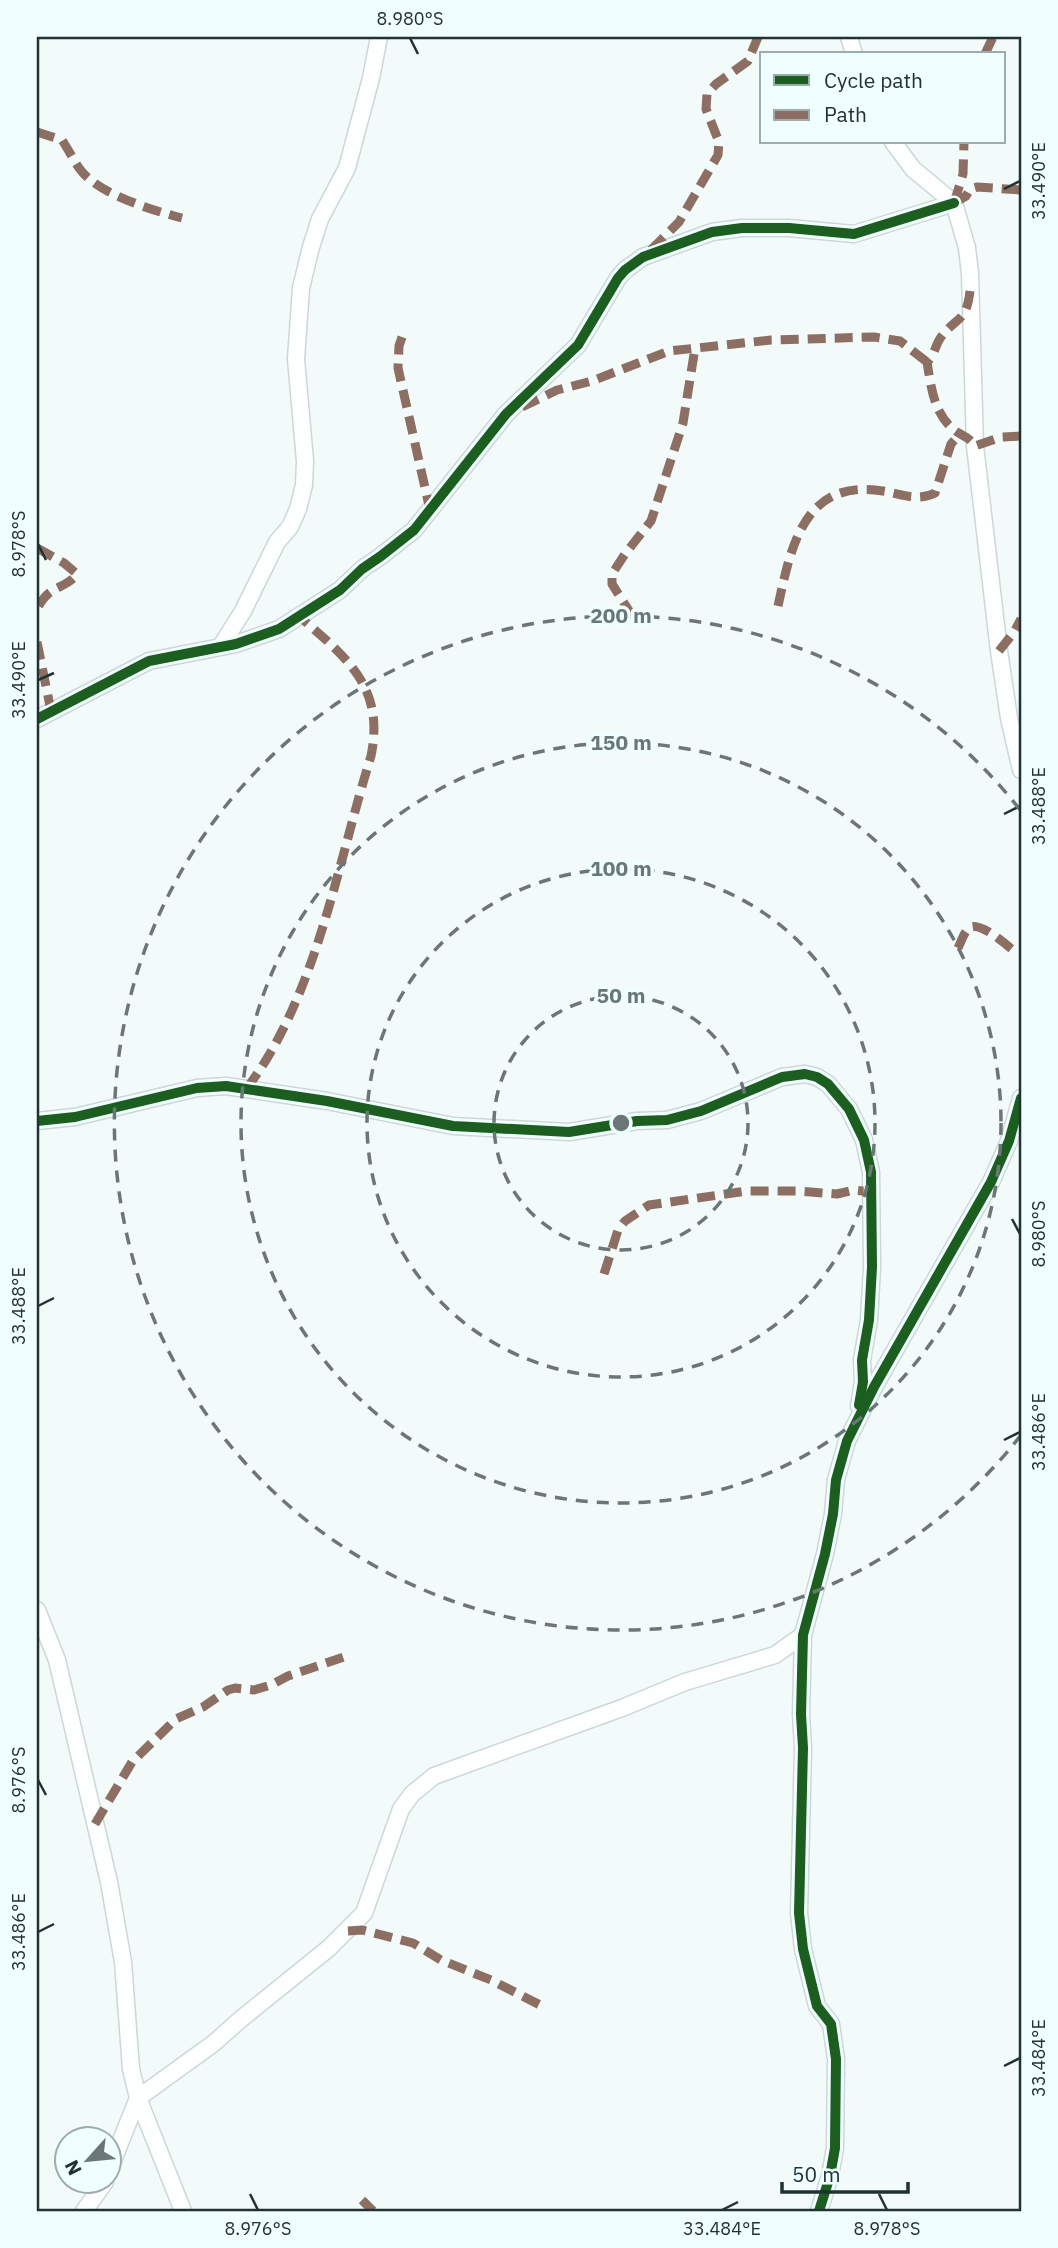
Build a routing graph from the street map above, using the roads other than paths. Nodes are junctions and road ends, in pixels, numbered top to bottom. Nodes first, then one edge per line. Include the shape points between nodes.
1 (379, 37) edge
2 (894, 144) edge
3 (954, 203) junction
4 (221, 646) junction
5 (37, 719) edge
6 (1021, 770) edge
7 (1021, 1098) edge
8 (37, 1121) edge
9 (857, 1419) junction
10 (37, 1610) edge
11 (803, 1634) junction
12 (138, 2098) junction
13 (122, 2138) edge
14 (95, 2196) edge
15 (84, 2211) edge
16 (183, 2211) edge
17 (818, 2211) edge

1 - 4 street via 347,168 320,219 301,288 296,359 305,461 298,509
2 - 3 street via 913,169
3 - 4 street via 854,234 742,228 712,232 643,257 618,278 578,345 506,414 414,530 300,617 259,637
3 - 6 street via 970,273 975,446 985,545 1009,718
4 - 5 street via 149,661
7 - 9 street via 1010,1141 991,1182
8 - 9 street via 226,1086 453,1126 569,1132 667,1120 793,1074 817,1077 849,1109 864,1140 871,1172 869,1320
9 - 11 street via 841,1459 825,1554
10 - 12 street via 57,1660 109,1882
11 - 12 street via 775,1655 685,1682 434,1776 401,1809 365,1913 214,2043
11 - 17 street via 799,1913 817,2006 831,2024 836,2059 835,2148
12 - 13 street
12 - 16 street
14 - 15 street

